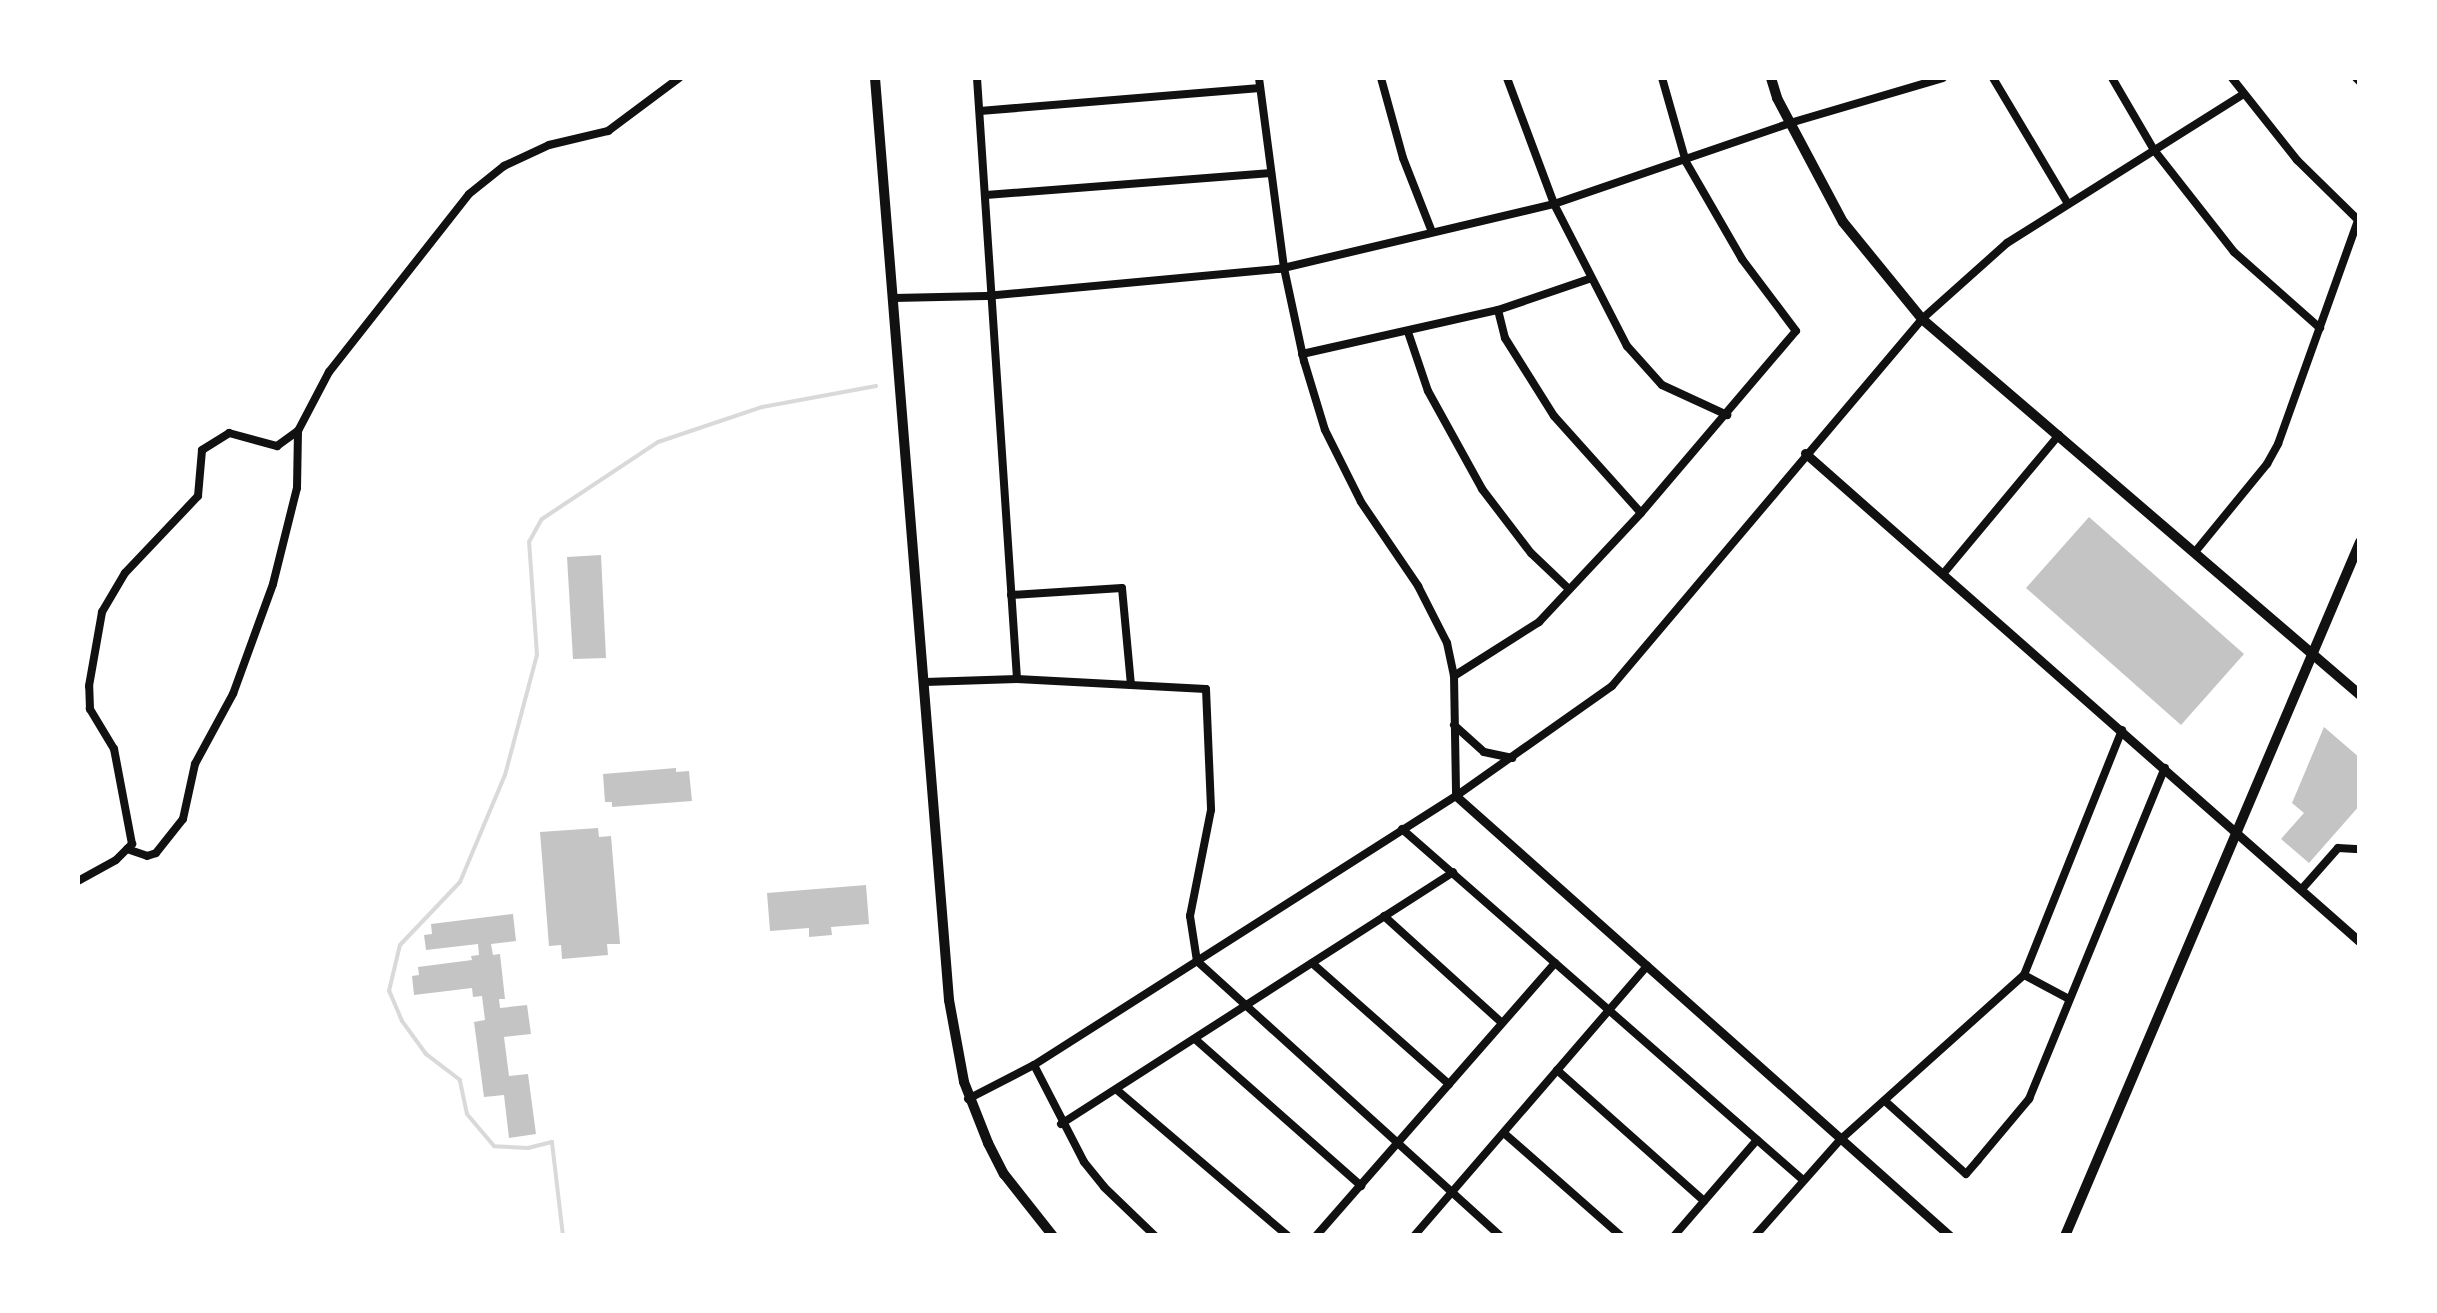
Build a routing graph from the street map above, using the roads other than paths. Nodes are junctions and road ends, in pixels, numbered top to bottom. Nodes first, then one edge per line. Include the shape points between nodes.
1 (680, 78) edge
2 (875, 78) edge
3 (978, 78) edge
4 (1381, 78) edge
5 (1507, 78) edge
6 (1662, 78) edge
7 (1771, 78) edge
8 (1943, 78) edge
9 (1992, 78) edge
10 (2112, 78) edge
11 (2232, 78) edge
12 (1259, 83) edge
13 (2242, 95) junction
14 (980, 111) junction
15 (1790, 123) junction
16 (2154, 150) junction
17 (1686, 162) junction
18 (1271, 174) junction
19 (986, 194) junction
20 (2067, 202) junction
21 (1554, 204) junction
22 (2359, 219) edge
23 (1432, 232) junction
24 (1284, 268) junction
25 (1589, 279) junction
26 (993, 295) junction
27 (894, 298) junction
28 (1498, 310) junction
29 (1922, 319) junction
30 (2320, 328) junction
31 (1408, 332) junction
32 (1302, 354) junction
33 (1726, 415) junction
34 (298, 430) junction
35 (2059, 435) junction
36 (1804, 453) junction
37 (1641, 512) junction
38 (2360, 542) edge
39 (2195, 552) junction
40 (1943, 574) junction
41 (1568, 590) junction
42 (1011, 595) junction
43 (2309, 654) junction
44 (1454, 676) junction
45 (1016, 679) junction
46 (924, 682) junction
47 (1131, 685) junction
48 (2360, 696) edge
49 (1454, 725) junction
50 (2122, 730) junction
51 (1512, 758) junction
52 (2165, 768) junction
53 (1456, 796) junction
54 (1402, 829) junction
55 (2236, 832) junction
56 (127, 849) junction
57 (2360, 849) edge
58 (1453, 872) junction
59 (78, 882) edge
60 (2301, 890) junction
61 (1384, 916) junction
62 (2360, 942) edge
63 (1197, 961) junction
64 (1312, 962) junction
65 (1556, 963) junction
66 (1647, 966) junction
67 (2024, 975) junction
68 (2069, 999) junction
69 (1243, 1007) junction
70 (1608, 1010) junction
71 (1502, 1022) junction
72 (1195, 1039) junction
73 (1034, 1065) junction
74 (1556, 1070) junction
75 (1449, 1084) junction
76 (1117, 1090) junction
77 (968, 1099) junction
78 (1884, 1101) junction
79 (1061, 1124) junction
80 (1505, 1134) junction
81 (1757, 1140) junction
82 (1840, 1140) junction
83 (1398, 1145) junction
84 (1804, 1180) junction
85 (1361, 1186) junction
86 (1452, 1192) junction
87 (1704, 1201) junction
88 (1053, 1236) edge
89 (1155, 1236) edge
90 (1288, 1236) edge
91 (1316, 1236) edge
92 (1414, 1236) edge
93 (1500, 1236) edge
94 (1620, 1236) edge
95 (1674, 1236) edge
96 (1755, 1236) edge
97 (1950, 1236) edge
98 (2065, 1236) edge

1 - 34 street via 608,131 549,145 504,166 468,194 329,372
2 - 27 main road
3 - 14 street
4 - 23 street
5 - 21 street
6 - 17 street
7 - 15 main road
8 - 15 street
9 - 20 street
10 - 16 street
11 - 13 street
12 - 14 street
12 - 18 street
13 - 16 street
13 - 22 street
14 - 19 street
15 - 17 street
15 - 29 main road via 1843,222
16 - 20 street
16 - 30 street via 2234,252
17 - 21 street
17 - 33 street via 1742,259 1796,332
18 - 19 street
18 - 24 street
19 - 26 street
20 - 29 street via 2007,243
21 - 23 street
21 - 25 street
22 - 30 street
23 - 24 street
24 - 26 street
24 - 32 street
25 - 28 street
25 - 33 street via 1628,346 1662,385
26 - 27 street
26 - 42 street
27 - 46 main road
28 - 31 street
28 - 37 street via 1504,338 1554,416
29 - 35 main road
29 - 36 street
30 - 39 street via 2268,464
31 - 32 street
31 - 41 street via 1428,391 1482,488
32 - 44 street via 1325,430 1361,502 1418,586 1447,642
33 - 37 street
34 - 56 street via 297,488 273,584 233,694 194,764 183,819 156,853
34 - 56 street via 277,446 229,434 202,450 198,496 124,573 106,602 95,638 90,709 114,749 132,844
35 - 39 main road
35 - 40 street
36 - 40 street
36 - 51 street via 1612,686
37 - 41 street
38 - 43 main road
39 - 43 main road
40 - 50 street
41 - 44 street via 1539,622
42 - 45 street
42 - 47 street via 1122,588
43 - 48 main road
43 - 55 main road
44 - 49 street
45 - 46 street
45 - 47 street
46 - 77 main road via 949,1000
47 - 63 street via 1206,689 1211,810 1190,916
49 - 51 street via 1484,752
49 - 53 street
50 - 52 street
50 - 67 street
51 - 53 street
52 - 55 street
52 - 68 street
53 - 54 street
53 - 66 street
54 - 58 street
54 - 63 street
55 - 60 street
55 - 98 main road
56 - 59 street
57 - 60 street via 2338,848
58 - 61 street
58 - 65 street
60 - 62 street
61 - 64 street
61 - 71 street
63 - 69 street
63 - 73 street
64 - 69 street
64 - 75 street
65 - 70 street
65 - 71 street
66 - 70 street
66 - 82 street
67 - 68 street
67 - 78 street
68 - 78 street via 2029,1099 1966,1174
69 - 72 street
69 - 83 street
70 - 74 street
70 - 81 street
71 - 75 street
72 - 76 street
72 - 85 street
73 - 77 street
73 - 79 street
74 - 80 street
74 - 87 street
75 - 83 street
76 - 79 street
76 - 90 street
77 - 88 main road via 1004,1174
78 - 82 street
79 - 89 street via 1104,1188
80 - 86 street
80 - 94 street
81 - 84 street
81 - 87 street
82 - 84 street
82 - 97 street
83 - 85 street
83 - 86 street
84 - 96 street
85 - 91 street
86 - 92 street
86 - 93 street
87 - 95 street

